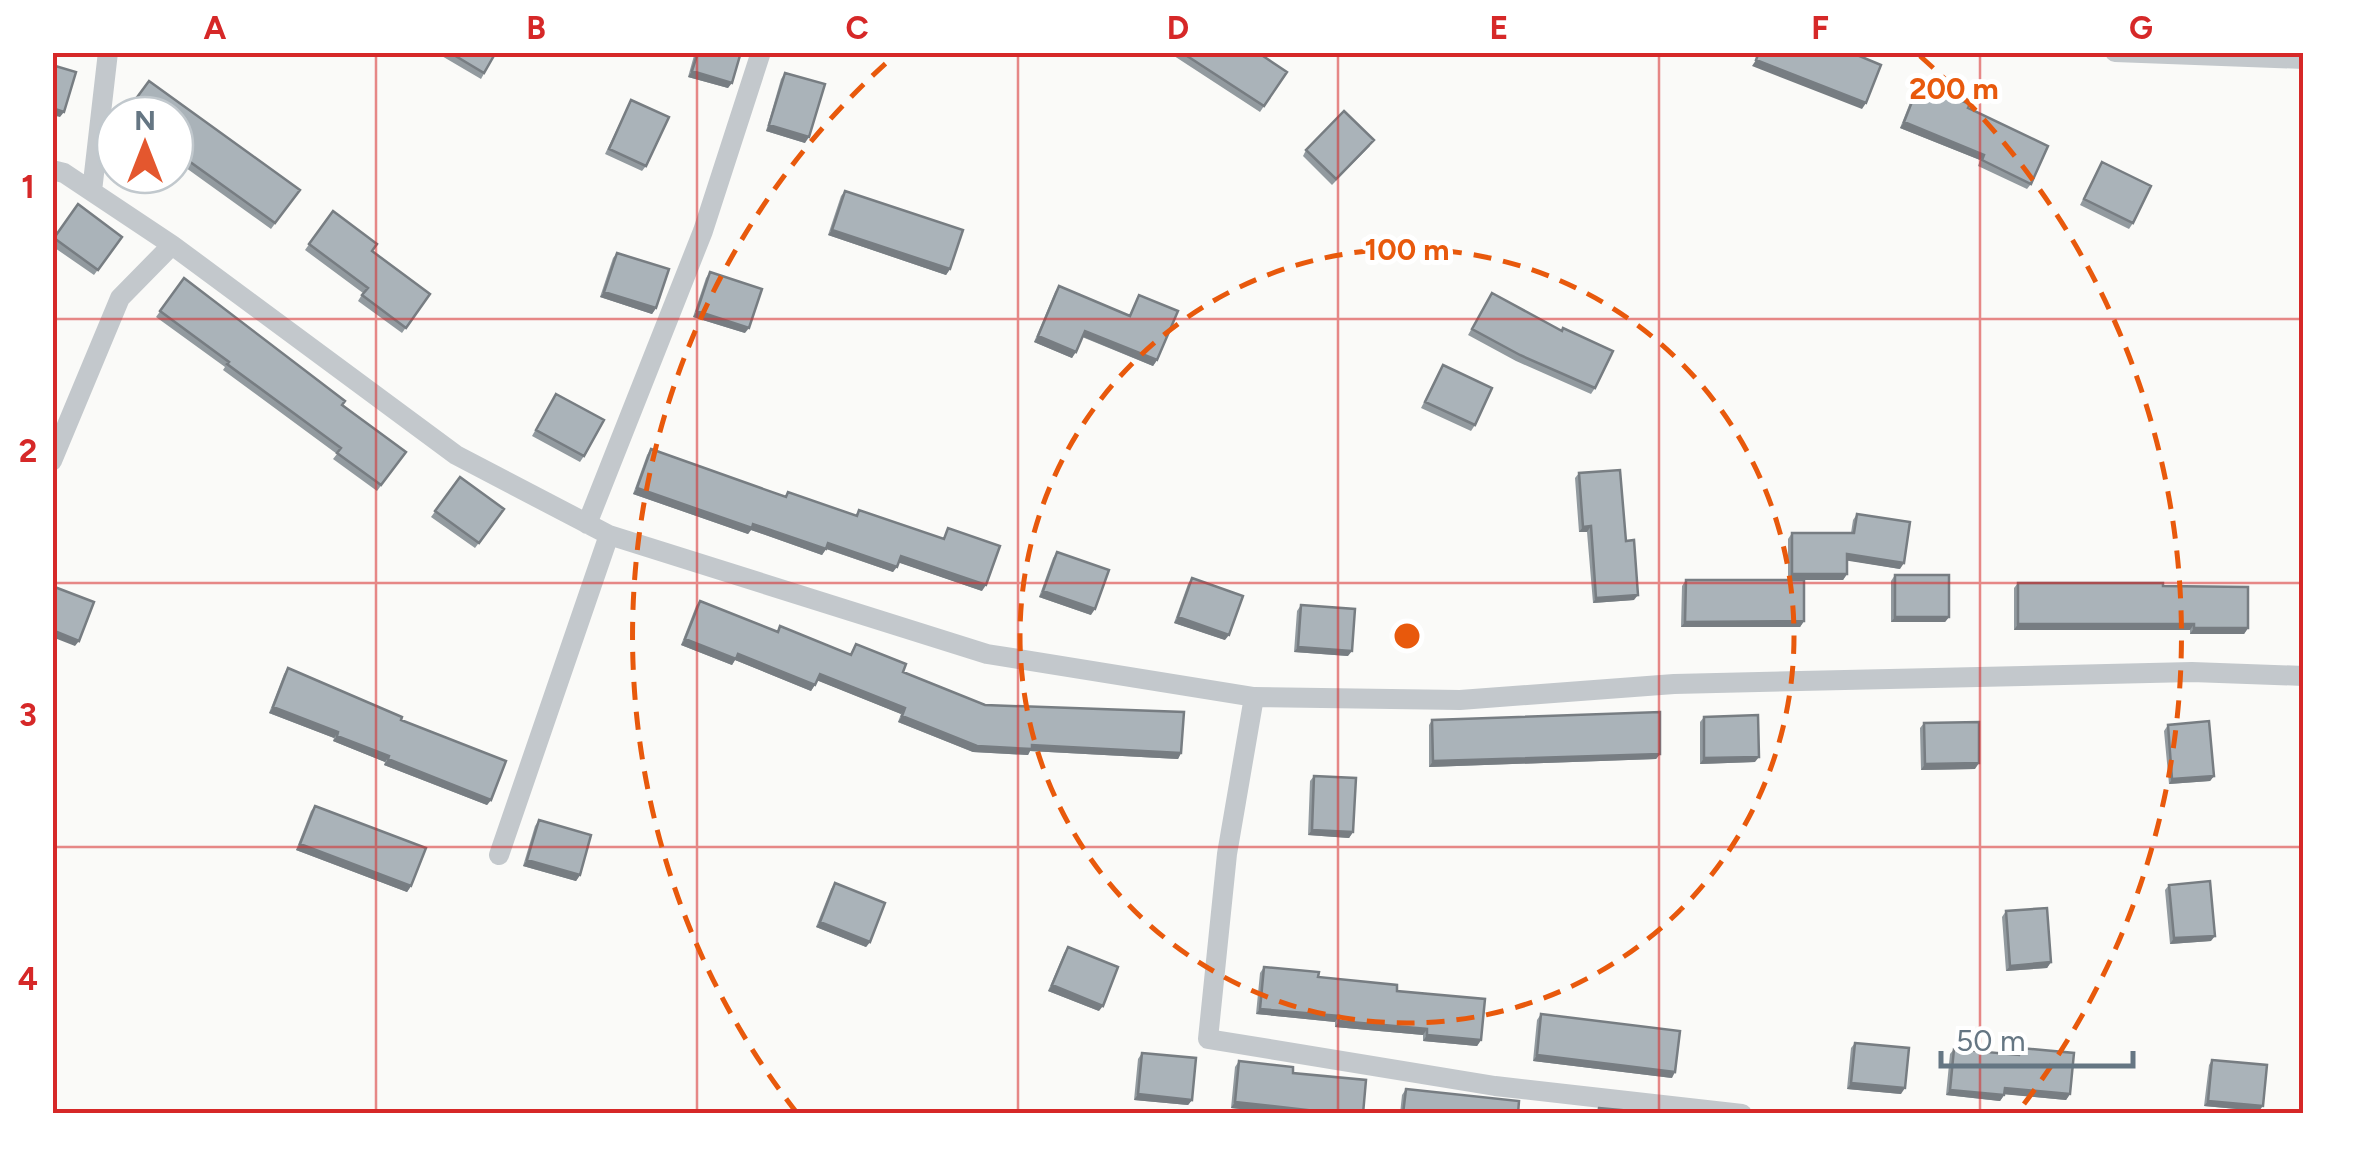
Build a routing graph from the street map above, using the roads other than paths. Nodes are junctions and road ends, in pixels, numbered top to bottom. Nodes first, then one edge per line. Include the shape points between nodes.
1 (108, 52) edge
2 (761, 52) edge
3 (2115, 52) edge
4 (2304, 59) edge
5 (52, 170) edge
6 (92, 191) junction
7 (172, 245) junction
8 (52, 461) edge
9 (588, 524) junction
10 (609, 536) junction
11 (2304, 676) edge
12 (1254, 697) junction
13 (499, 855) dead end
14 (1742, 1114) edge

1 - 6 street
2 - 9 street via 703,231
3 - 4 street
5 - 6 street
6 - 7 street
7 - 8 street via 120,298
7 - 9 street via 456,455
9 - 10 street
10 - 12 street via 987,654
10 - 13 street
11 - 12 street via 2192,672 1674,684 1460,700
12 - 14 street via 1226,854 1208,1039 1495,1086

